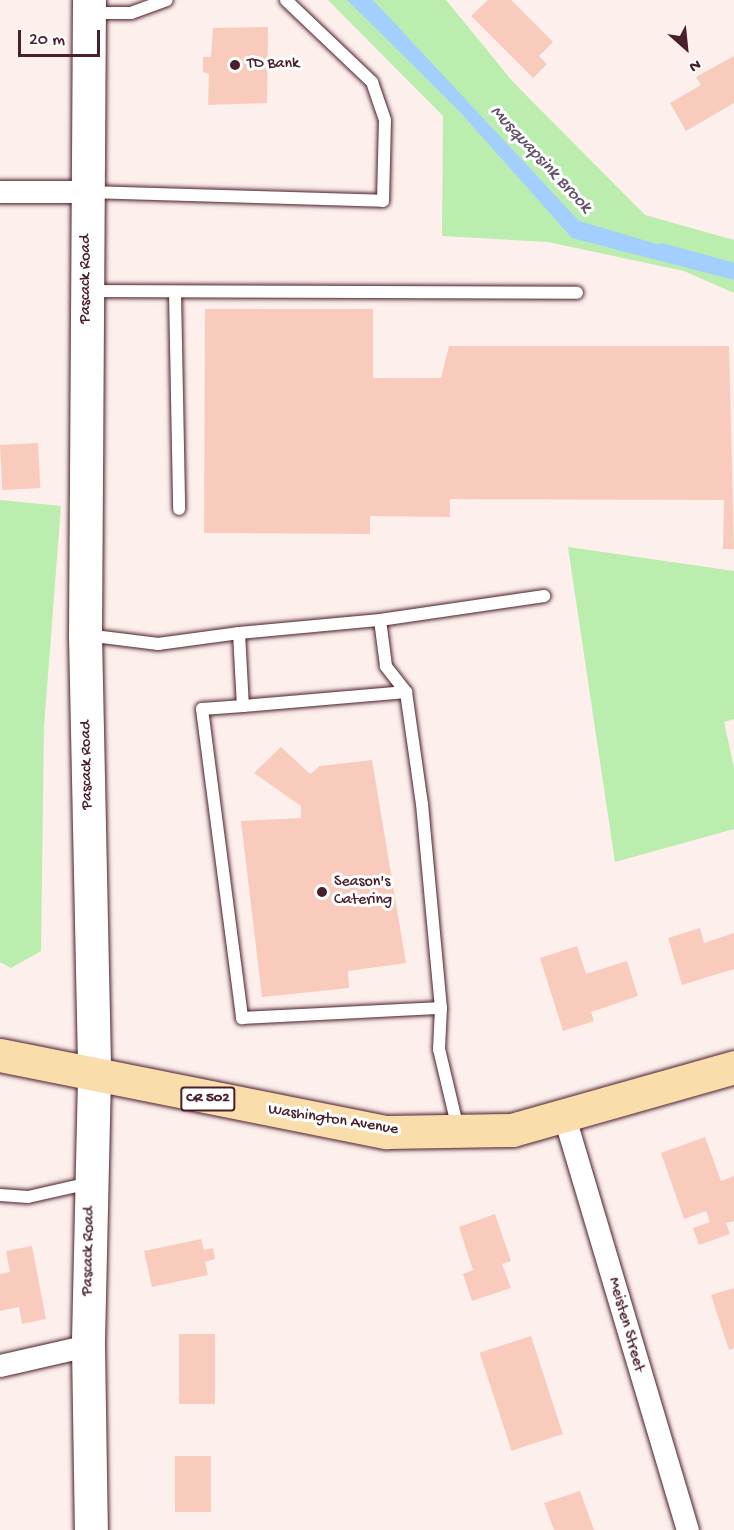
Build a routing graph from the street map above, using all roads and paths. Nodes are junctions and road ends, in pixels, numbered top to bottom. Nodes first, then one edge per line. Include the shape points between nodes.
1 (167, 0) edge
2 (286, 0) edge
3 (88, 6) edge
4 (0, 192) edge
5 (87, 192) junction
6 (88, 291) junction
7 (175, 292) junction
8 (578, 293) dead end
9 (179, 509) dead end
10 (544, 596) dead end
11 (380, 620) junction
12 (239, 633) junction
13 (85, 635) junction
14 (406, 692) junction
15 (243, 706) junction
16 (441, 1008) junction
17 (0, 1055) edge
18 (734, 1067) edge
19 (94, 1076) junction
20 (565, 1118) junction
21 (459, 1133) junction
22 (92, 1183) junction
23 (0, 1196) edge
24 (88, 1346) junction
25 (0, 1366) edge
26 (91, 1530) edge
27 (688, 1530) edge

1 - 3 lane via 131,13
2 - 5 lane via 372,82 385,120 383,201
3 - 5 street, Pascack Road
4 - 5 street
5 - 6 street, Pascack Road
6 - 7 lane
6 - 13 street, Pascack Road
7 - 8 lane
7 - 9 lane
10 - 11 lane
11 - 12 lane
11 - 14 lane via 386,666
12 - 13 lane via 158,644
12 - 15 lane
13 - 19 street, Pascack Road
14 - 15 lane
14 - 16 lane
15 - 16 lane via 202,709 242,1018
16 - 21 lane via 439,1049
17 - 19 main road, Washington Avenue / CR 502
18 - 20 main road, Washington Avenue / CR 502
19 - 21 main road, Washington Avenue / CR 502 via 386,1132
19 - 22 street, Pascack Road
20 - 21 main road, Washington Avenue / CR 502
20 - 27 street, Meisten Street
22 - 23 lane via 28,1197
22 - 24 street, Pascack Road
24 - 25 street
24 - 26 street, Pascack Road

